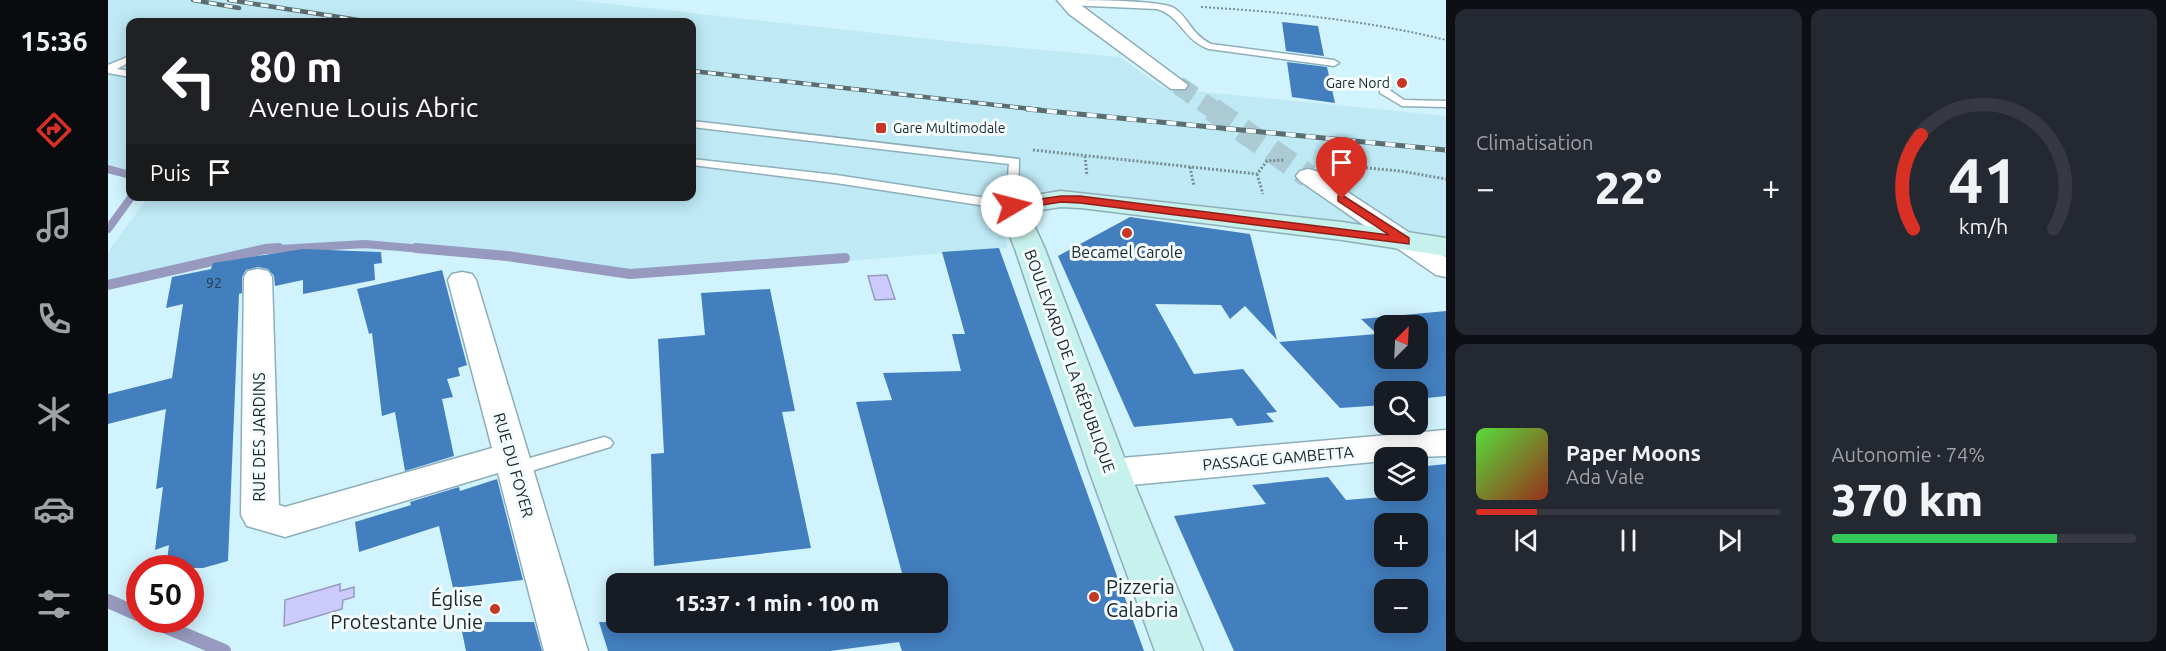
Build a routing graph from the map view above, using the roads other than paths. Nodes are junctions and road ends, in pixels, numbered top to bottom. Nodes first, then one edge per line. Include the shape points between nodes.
1 (1066, 1) edge
2 (126, 61) edge
3 (1334, 63) dead end
4 (108, 69) edge
5 (126, 73) edge
6 (1178, 85) tunnel mouth
7 (1384, 92) dead end
8 (1446, 104) edge
9 (696, 124) edge
10 (696, 162) edge
11 (1298, 168) tunnel mouth
12 (1012, 206) junction
13 (1405, 241) junction
14 (1446, 247) edge
15 (1446, 269) edge
16 (258, 277) dead end
17 (462, 280) dead end
18 (604, 443) dead end
19 (1446, 443) edge
20 (513, 462) junction
21 (1110, 473) junction
22 (566, 651) edge
23 (1179, 651) edge

1 - 3 lane via 1158,6 1171,10 1195,39 1209,46
1 - 6 street
2 - 4 lane
4 - 5 lane
7 - 8 lane via 1402,103
9 - 12 lane via 1015,161
10 - 12 lane via 847,180
11 - 13 street
12 - 13 main road via 1080,200
12 - 21 main road, BOULEVARD DE LA RÉPUBLIQUE
13 - 14 main road
13 - 15 street
16 - 20 street, RUE DES JARDINS via 260,515 285,522
17 - 20 street, RUE DU FOYER
18 - 20 lane
19 - 21 street, PASSAGE GAMBETTA
20 - 22 street, RUE DU FOYER
21 - 23 main road, BOULEVARD DE LA RÉPUBLIQUE

